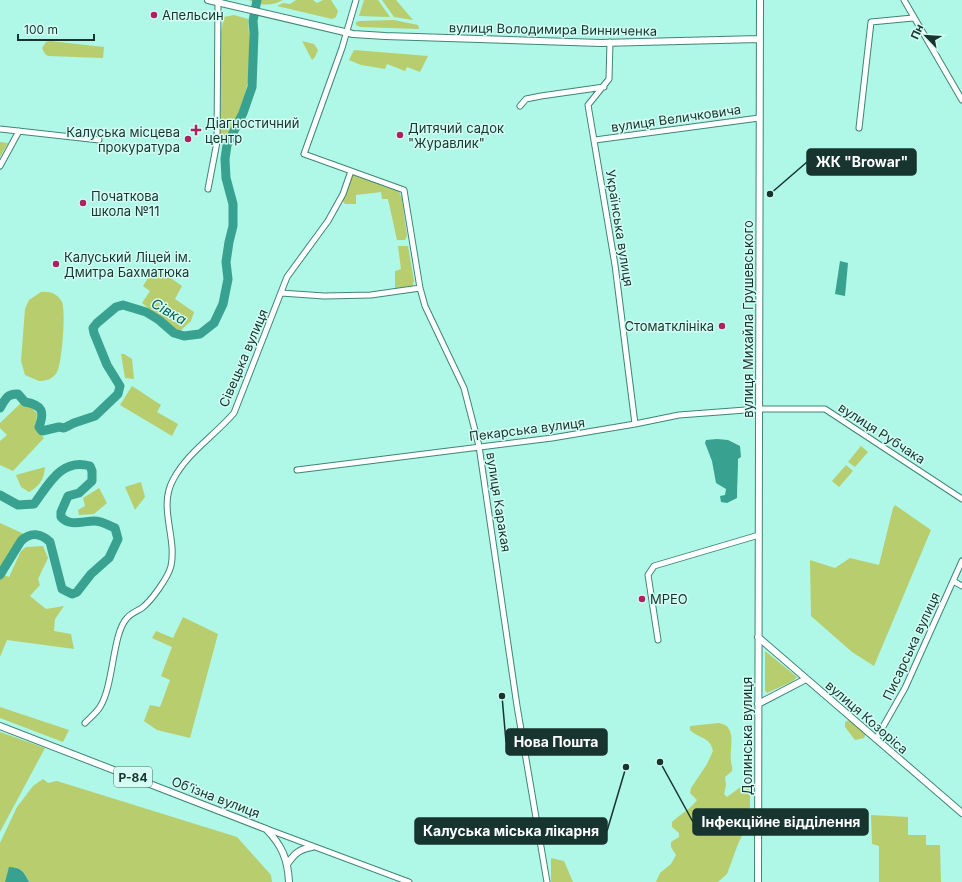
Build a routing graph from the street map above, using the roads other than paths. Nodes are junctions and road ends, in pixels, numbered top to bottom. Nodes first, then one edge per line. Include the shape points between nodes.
1 (208, 0) edge
2 (356, 0) edge
3 (760, 0) edge
4 (904, 0) edge
5 (218, 2) junction
6 (913, 18) junction
7 (346, 32) junction
8 (759, 40) junction
9 (610, 42) junction
10 (604, 87) junction
11 (962, 100) edge
12 (520, 106) dead end
13 (759, 118) junction
14 (859, 128) dead end
15 (0, 129) edge
16 (19, 131) junction
17 (99, 140) dead end
18 (595, 140) junction
19 (0, 166) edge
20 (351, 172) junction
21 (208, 189) dead end
22 (420, 288) junction
23 (281, 293) junction
24 (758, 409) junction
25 (635, 424) junction
26 (479, 446) junction
27 (297, 470) dead end
28 (962, 499) edge
29 (759, 535) junction
30 (962, 561) edge
31 (953, 581) junction
32 (962, 586) edge
33 (758, 637) junction
34 (658, 640) dead end
35 (806, 679) junction
36 (758, 704) junction
37 (85, 723) dead end
38 (0, 726) edge
39 (876, 739) junction
40 (962, 813) edge
41 (266, 829) junction
42 (312, 846) junction
43 (288, 863) junction
44 (289, 882) edge
45 (409, 882) edge
46 (547, 882) edge
47 (758, 882) edge

1 - 5 main road, вулиця Володимира Винниченка
2 - 7 street
3 - 8 main road, вулиця Михайла Грушевського
4 - 6 street
5 - 7 main road, вулиця Володимира Винниченка
5 - 21 street via 217,142
6 - 11 street
6 - 14 street via 871,22
7 - 9 main road, вулиця Володимира Винниченка via 434,39
7 - 20 street via 304,154
8 - 9 main road, вулиця Володимира Винниченка
8 - 13 main road, вулиця Михайла Грушевського
9 - 10 street, Українська вулиця via 609,79
10 - 12 street via 526,99
10 - 18 street, Українська вулиця via 588,105
13 - 18 street, вулиця Величковича
13 - 24 main road, вулиця Михайла Грушевського
15 - 16 street
16 - 17 street
16 - 19 street
18 - 25 street, Українська вулиця via 615,265
20 - 22 street, вулиця Каракая via 404,190
20 - 23 street, Сівецька вулиця via 328,221 296,264
22 - 23 street via 371,295 324,296
22 - 26 street, вулиця Каракая via 425,306 464,388
23 - 37 street, Сівецька вулиця via 234,413 186,460 172,480 167,493 173,551 169,572 143,607 127,618 121,630 109,686 100,707
24 - 25 street, Пекарська вулиця via 679,415
24 - 28 street, вулиця Рубчака via 825,409
24 - 29 main road, вулиця Михайла Грушевського
25 - 26 street, Пекарська вулиця via 552,438
26 - 27 street, Пекарська вулиця
26 - 46 street, вулиця Каракая via 521,731
29 - 33 main road, вулиця Михайла Грушевського
29 - 34 street via 654,566 648,575
30 - 31 street, Писарська вулиця
31 - 32 street
31 - 39 street, Писарська вулиця via 905,688
33 - 35 main road, вулиця Козоріса
33 - 36 main road, Долинська вулиця
35 - 36 main road
35 - 39 main road, вулиця Козоріса
36 - 47 main road, Долинська вулиця
38 - 41 main road, Обʼїзна вулиця / Р-84
39 - 40 main road, вулиця Козоріса
41 - 42 street, Обʼїзна вулиця
41 - 43 main road, Обʼїзна вулиця / Р-84 via 284,852
42 - 43 main road via 296,852
42 - 45 street, Обʼїзна вулиця
43 - 44 main road, Обʼїзна вулиця / Р-84

